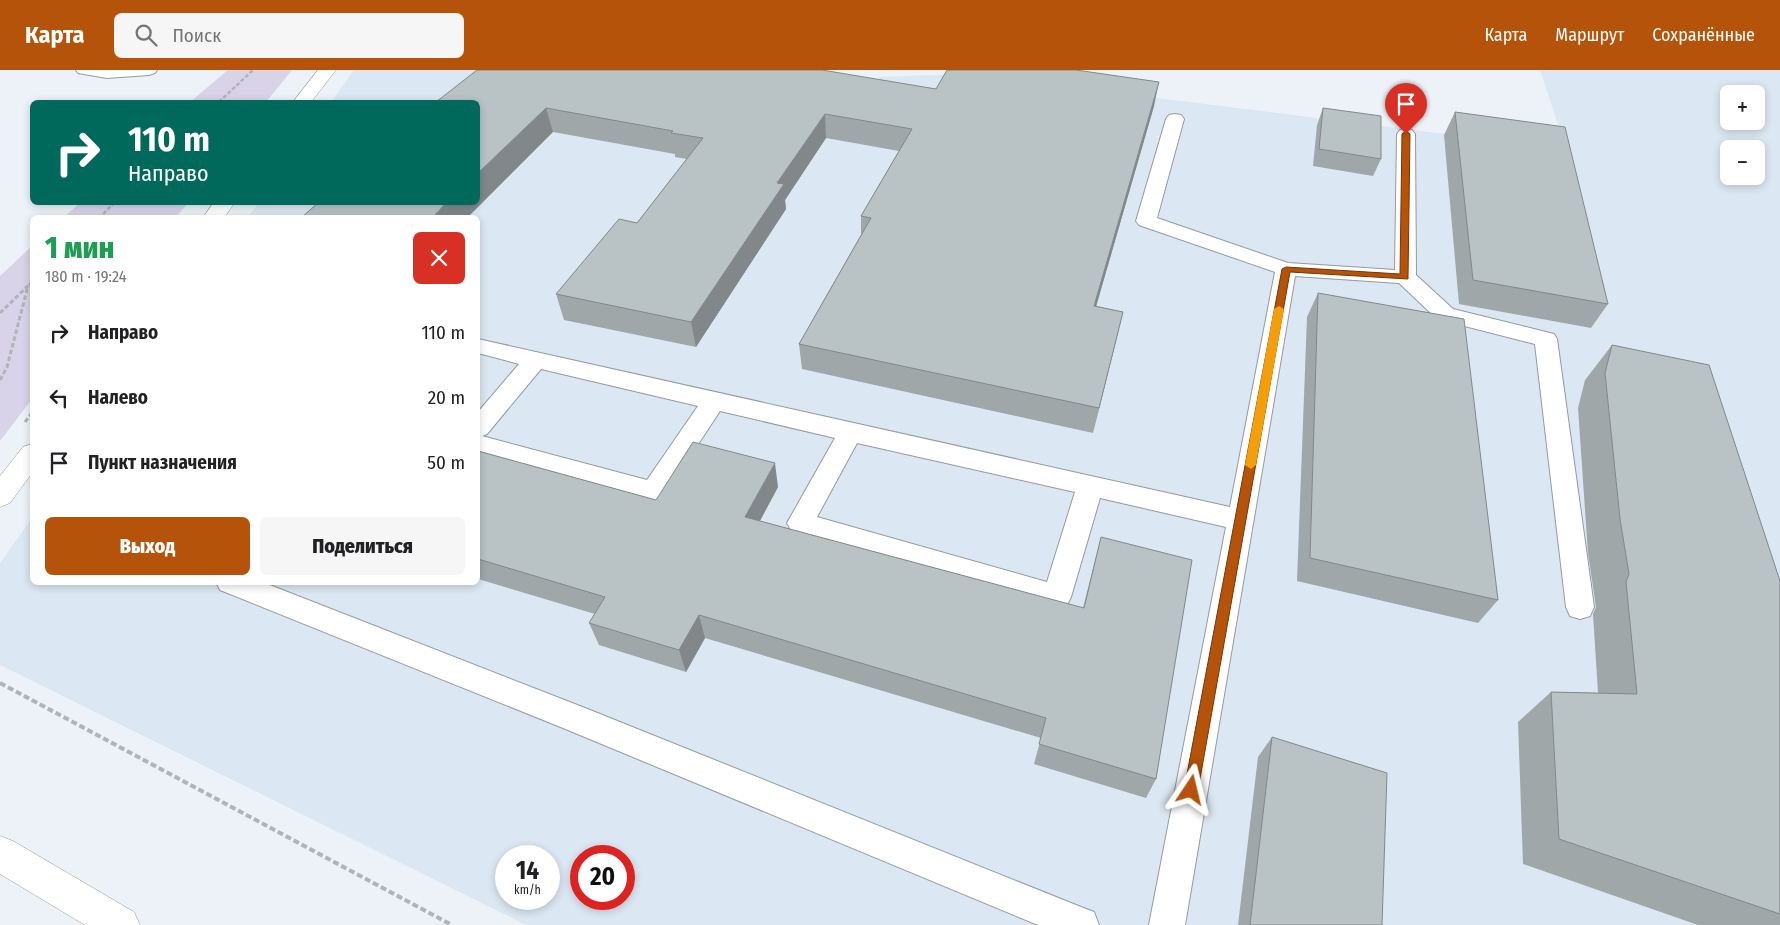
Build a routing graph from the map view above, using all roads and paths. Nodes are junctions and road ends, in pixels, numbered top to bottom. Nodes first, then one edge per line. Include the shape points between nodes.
1 (84, 70) edge
2 (149, 70) edge
3 (253, 70) edge
4 (327, 70) edge
5 (221, 100) edge
6 (304, 100) edge
7 (1175, 119) dead end
8 (1406, 134) dead end
9 (112, 205) edge
10 (103, 215) edge
11 (1286, 269) junction
12 (1405, 277) junction
13 (28, 286) joint
14 (0, 313) edge
15 (480, 346) edge
16 (535, 360) junction
17 (0, 380) edge
18 (713, 402) junction
19 (480, 426) edge
20 (851, 431) junction
21 (480, 445) edge
22 (30, 457) edge
23 (1090, 486) junction
24 (0, 496) edge
25 (1240, 520) junction
26 (238, 585) edge
27 (1580, 607) dead end
28 (0, 683) edge
29 (0, 854) edge
30 (120, 925) edge
31 (452, 925) edge
32 (1081, 925) edge
33 (1167, 925) edge

1 - 2 lane via 107,73
3 - 5 path
4 - 6 street
7 - 11 lane via 1146,221
8 - 12 lane
9 - 10 path
11 - 12 lane
11 - 25 lane
12 - 27 lane via 1445,314 1546,338
13 - 14 path
13 - 17 path via 7,367
15 - 16 lane
16 - 18 lane
16 - 19 lane
18 - 20 lane
18 - 21 lane via 654,492
20 - 23 lane
20 - 23 lane via 800,523 1058,596
22 - 24 street
23 - 25 lane
25 - 33 lane
26 - 32 lane
28 - 31 path
29 - 30 street

